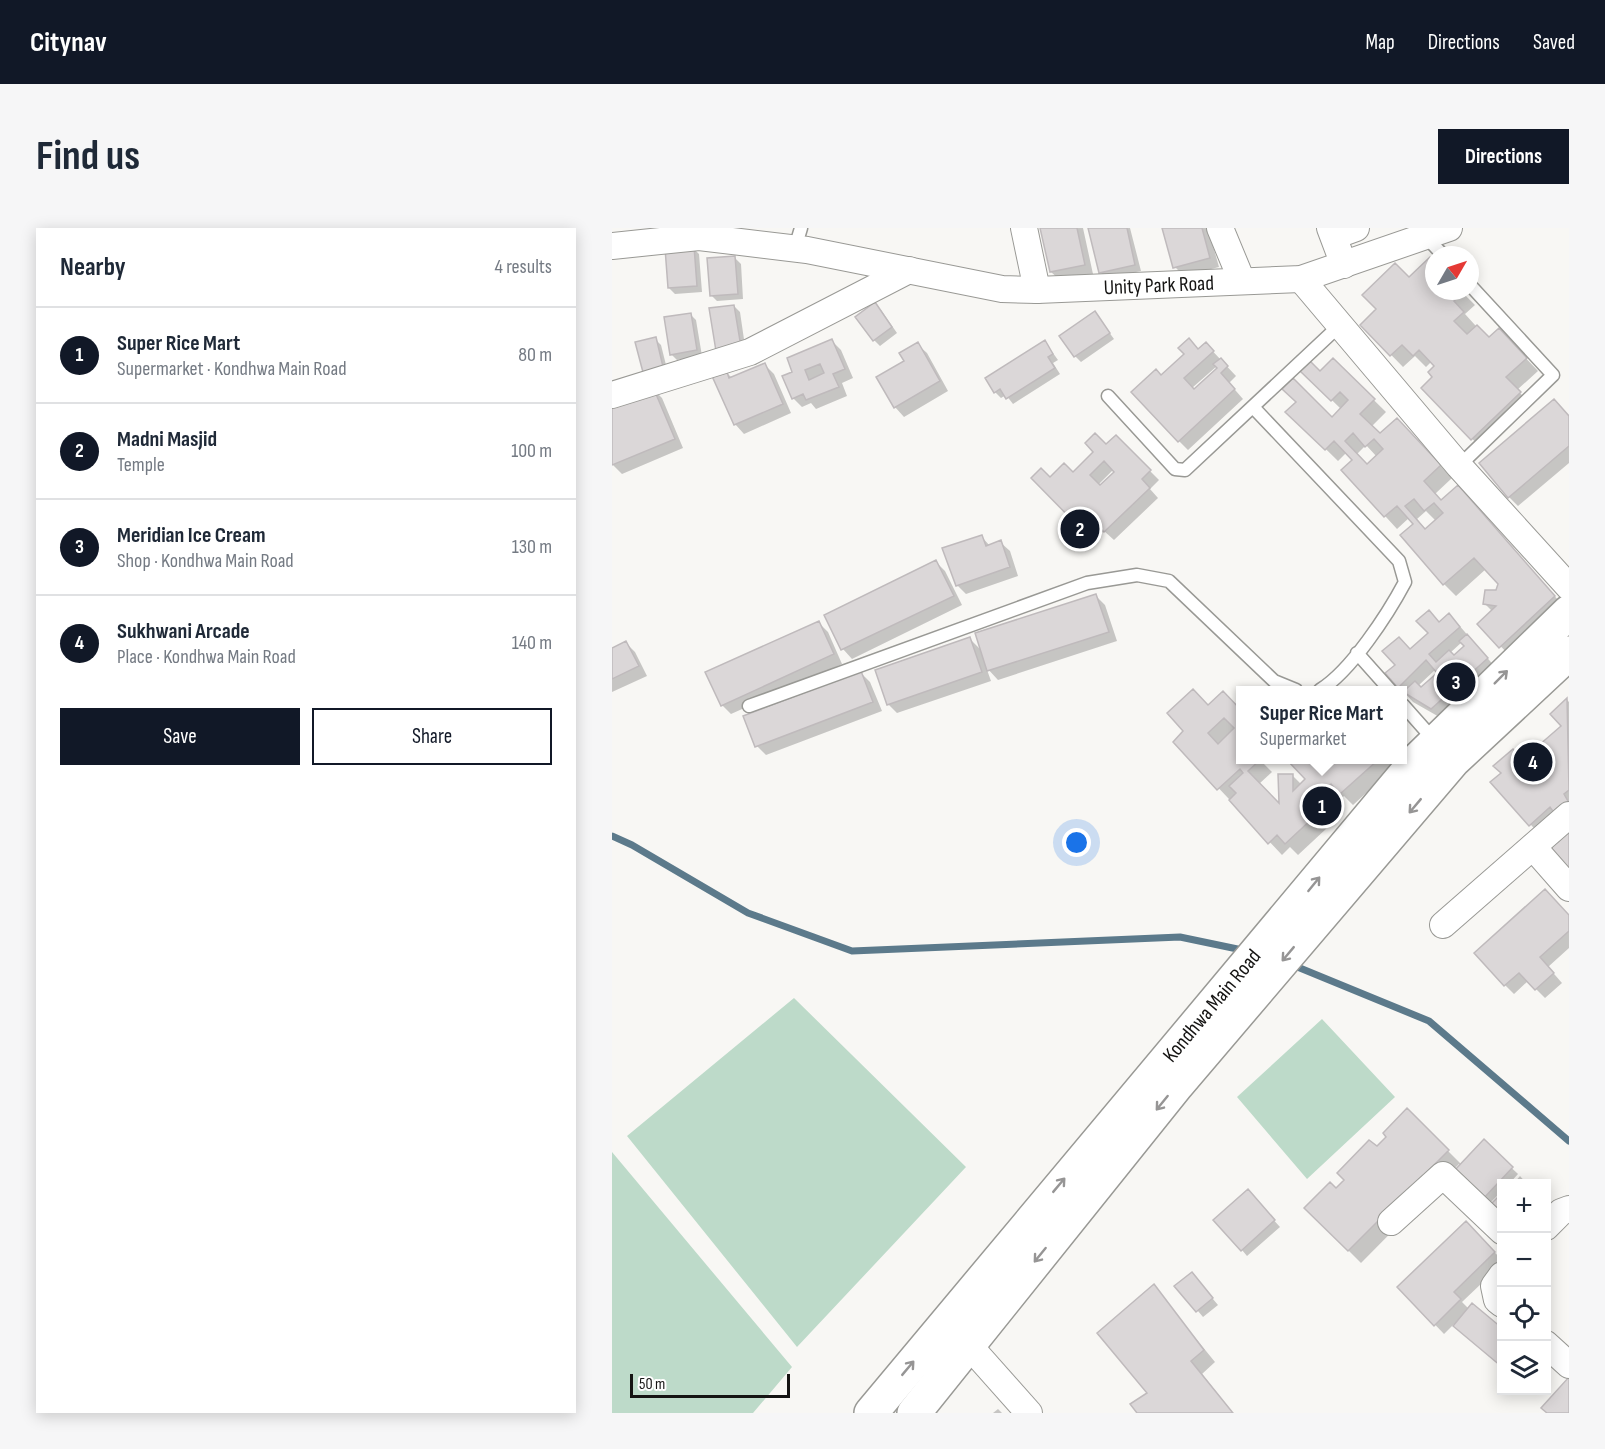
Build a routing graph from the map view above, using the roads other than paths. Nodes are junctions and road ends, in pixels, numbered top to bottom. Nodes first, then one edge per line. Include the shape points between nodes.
1 (1024, 228) edge
2 (1220, 228) edge
3 (1340, 231) edge
4 (698, 233) edge
5 (798, 238) edge
6 (1439, 240) edge
7 (612, 246) edge
8 (1344, 265) junction
9 (909, 270) junction
10 (1301, 279) junction
11 (1242, 281) junction
12 (1037, 290) junction
13 (1479, 295) edge
14 (1340, 325) junction
15 (612, 395) edge
16 (1108, 396) dead end
17 (1253, 407) junction
18 (1459, 466) junction
19 (1569, 587) edge
20 (1569, 612) edge
21 (1569, 652) edge
22 (1357, 654) junction
23 (1286, 686) edge
24 (1324, 686) edge
25 (1386, 686) edge
26 (749, 706) dead end
27 (1407, 709) edge
28 (1444, 751) junction
29 (1569, 815) edge
30 (1533, 847) junction
31 (1569, 888) edge
32 (1443, 925) dead end
33 (1569, 1209) edge
34 (1391, 1222) dead end
35 (1551, 1222) edge
36 (1497, 1226) edge
37 (1497, 1282) edge
38 (1497, 1300) edge
39 (957, 1332) junction
40 (1551, 1349) edge
41 (1569, 1365) edge
42 (871, 1413) edge
43 (914, 1413) edge
44 (1029, 1413) edge

1 - 12 street
2 - 11 street
3 - 8 street
4 - 5 street, Unity Park Road
4 - 7 street, Unity Park Road
5 - 9 street, Unity Park Road
6 - 8 street, Unity Park Road
8 - 10 street, Unity Park Road
9 - 12 street, Unity Park Road via 1002,289
9 - 15 street via 750,352
10 - 11 street, Unity Park Road
10 - 14 street
11 - 12 street, Unity Park Road
13 - 18 lane via 1553,375
14 - 17 lane
14 - 18 street
16 - 17 lane via 1175,470 1185,470 1195,463
17 - 22 lane via 1399,561 1405,582
18 - 19 street
28 -> 20 main road, Kondhwa Main Road
21 - 28 main road, Kondhwa Main Road
22 - 24 lane
22 - 25 lane
23 - 26 lane via 1274,681 1169,581 1137,575 1087,583
27 - 28 lane
28 - 39 main road, Kondhwa Main Road via 1177,1085
29 - 30 street
30 - 31 street
30 - 32 street
33 - 35 street
34 - 36 street via 1443,1175
37 - 38 street
42 -> 39 main road, Kondhwa Main Road
39 - 43 main road, Kondhwa Main Road
39 - 44 street
40 - 41 street

